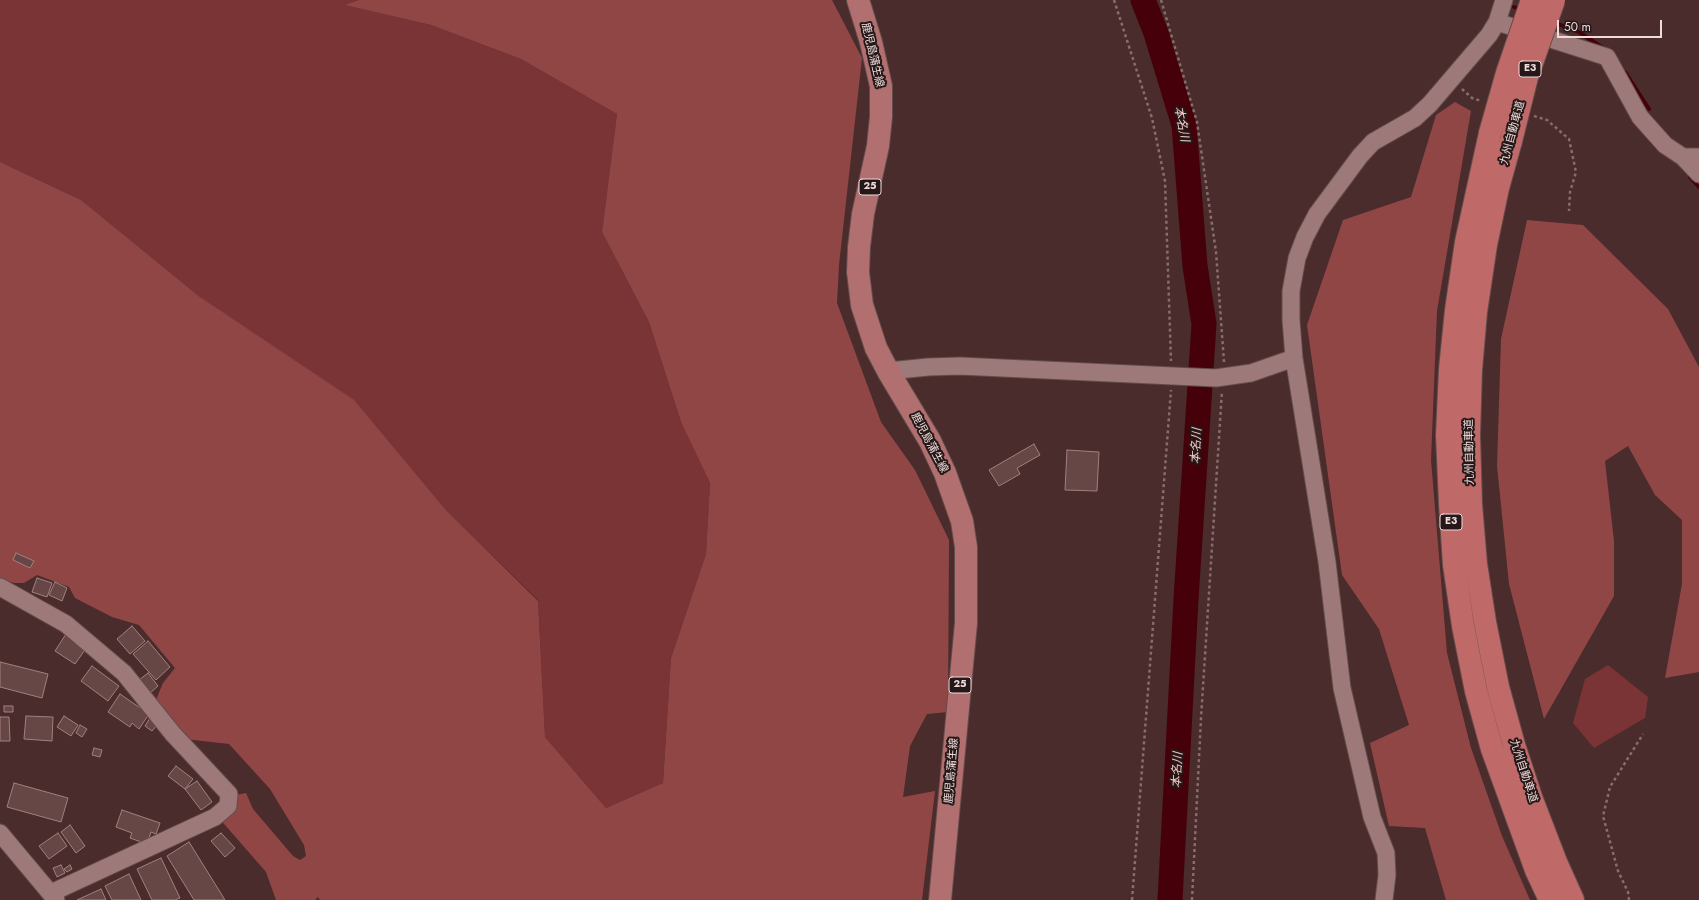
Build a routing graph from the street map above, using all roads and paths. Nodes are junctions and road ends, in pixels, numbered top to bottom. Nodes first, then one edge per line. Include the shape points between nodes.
1 (858, 0) edge
2 (1114, 0) edge
3 (1161, 0) edge
4 (1504, 0) edge
5 (1532, 0) edge
6 (1554, 0) edge
7 (1497, 22) junction
8 (1691, 157) edge
9 (1699, 174) edge
10 (1294, 358) junction
11 (888, 371) junction
12 (1175, 376) junction
13 (1220, 378) junction
14 (0, 587) edge
15 (1643, 734) dead end
16 (0, 834) edge
17 (53, 897) edge
18 (940, 900) edge
19 (1132, 900) edge
20 (1192, 900) edge
21 (1384, 900) edge
22 (1550, 900) edge
23 (1573, 900) edge
24 (1629, 900) edge

1 - 11 main road, 鹿児島蒲生線 / 25 via 881,86 878,146 864,214 858,272 862,305 876,348
2 - 12 path via 1152,118 1165,181
3 - 13 path via 1197,122 1208,191 1216,252 1224,354
4 - 7 street
5 - 22 highway, 九州自動車道 / E3, bridge via 1490,133 1466,242 1456,310 1447,435 1454,565 1476,691 1492,749 1536,870
6 - 23 highway, 九州自動車道 / E3, bridge via 1527,77 1486,245 1476,312 1469,435 1476,564 1484,622 1498,687 1531,797
7 - 8 street via 1607,58 1640,117 1665,145
7 - 10 street via 1489,35 1430,104 1415,118 1373,142 1317,214 1297,258 1291,291
8 - 9 street
10 - 13 street via 1251,373
10 - 21 street via 1327,562 1344,695 1372,817 1386,853
11 - 12 street via 960,366
11 - 18 main road, 鹿児島蒲生線 / 25 via 930,441 945,473 962,521 966,547 966,623
12 - 13 street
12 - 19 path
13 - 20 path
14 - 17 street via 66,624 124,673 173,734 229,794 228,806 215,817
15 - 24 path via 1610,787 1603,816
16 - 17 street

